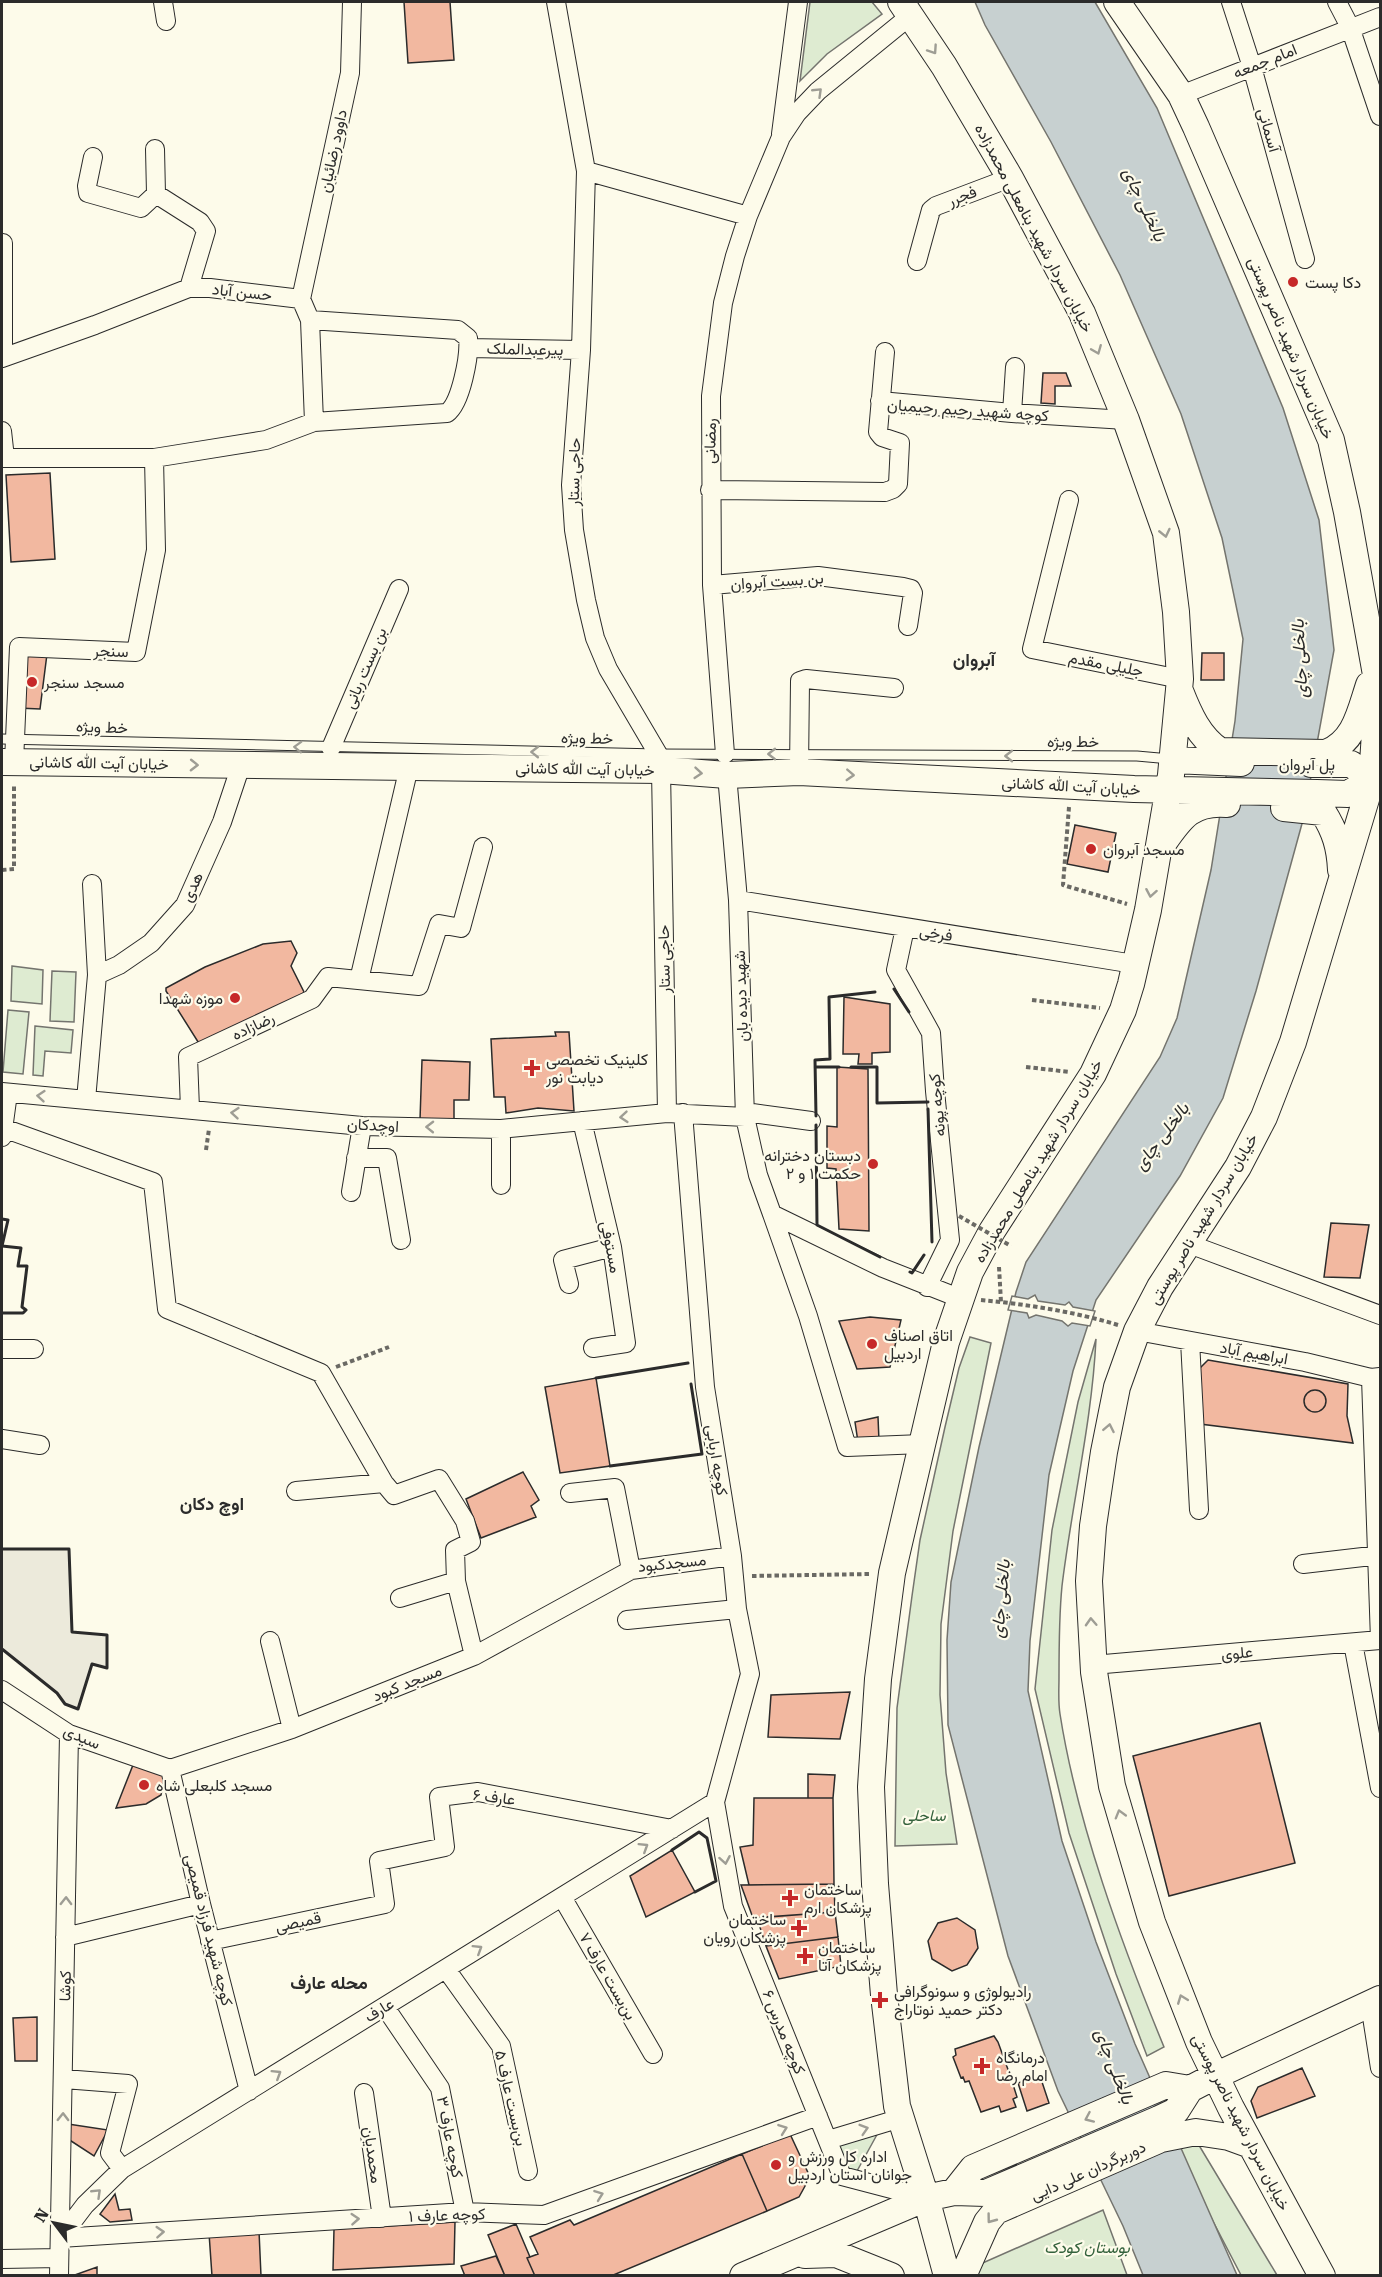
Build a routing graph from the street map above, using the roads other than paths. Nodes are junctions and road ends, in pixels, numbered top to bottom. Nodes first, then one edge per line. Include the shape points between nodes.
1 (163, 2) edge
2 (352, 2) edge
3 (556, 2) edge
4 (798, 2) edge
5 (1117, 2) edge
6 (1231, 2) edge
7 (1336, 2) edge
8 (906, 9) edge
9 (1380, 16) edge
10 (166, 21) dead end
11 (1350, 27) junction
12 (1252, 66) junction
13 (1180, 95) junction
14 (1380, 116) edge
15 (781, 137) junction
16 (154, 149) dead end
17 (93, 157) dead end
18 (586, 171) junction
19 (1010, 178) junction
20 (156, 194) junction
21 (748, 216) junction
22 (3, 243) dead end
23 (1305, 259) dead end
24 (917, 261) dead end
25 (189, 288) junction
26 (301, 299) junction
27 (310, 320) junction
28 (469, 348) junction
29 (580, 350) junction
30 (885, 352) dead end
31 (2, 357) edge
32 (1015, 367) dead end
33 (880, 401) junction
34 (1012, 413) junction
35 (1126, 420) junction
36 (314, 422) junction
37 (2, 431) edge
38 (3, 458) edge
39 (154, 458) junction
40 (710, 490) junction
41 (1069, 501) dead end
42 (712, 585) junction
43 (399, 589) dead end
44 (908, 626) dead end
45 (10, 663) edge
46 (1378, 680) edge
47 (1180, 684) junction
48 (894, 688) dead end
49 (331, 748) junction
50 (8, 751) edge
51 (1216, 755) junction
52 (1316, 758) junction
53 (1173, 759) junction
54 (660, 762) junction
55 (799, 763) junction
56 (241, 765) junction
57 (726, 765) junction
58 (409, 767) junction
59 (1376, 778) edge
60 (1168, 790) junction
61 (1215, 797) junction
62 (1314, 802) junction
63 (483, 847) dead end
64 (1158, 851) junction
65 (1341, 881) junction
66 (92, 884) dead end
67 (738, 900) junction
68 (905, 928) junction
69 (1134, 964) junction
70 (98, 975) junction
71 (360, 980) junction
72 (5, 1092) edge
73 (86, 1100) junction
74 (190, 1109) junction
75 (675, 1113) junction
76 (745, 1115) junction
77 (582, 1121) junction
78 (811, 1121) dead end
79 (362, 1126) junction
80 (501, 1129) junction
81 (2, 1132) edge
82 (356, 1158) junction
83 (501, 1185) dead end
84 (351, 1192) dead end
85 (772, 1214) junction
86 (401, 1240) dead end
87 (1189, 1244) junction
88 (612, 1247) junction
89 (568, 1284) dead end
90 (927, 1287) junction
91 (959, 1298) junction
92 (1380, 1315) edge
93 (1137, 1331) junction
94 (1190, 1341) junction
95 (594, 1348) dead end
96 (2, 1349) edge
97 (34, 1349) dead end
98 (1376, 1377) edge
99 (2, 1439) edge
100 (922, 1444) junction
101 (39, 1445) dead end
102 (384, 1483) junction
103 (296, 1491) dead end
104 (570, 1493) dead end
105 (1199, 1510) dead end
106 (1378, 1555) edge
107 (732, 1556) junction
108 (1303, 1564) dead end
109 (632, 1570) junction
110 (456, 1581) junction
111 (400, 1598) dead end
112 (737, 1608) junction
113 (627, 1620) dead end
114 (1380, 1640) edge
115 (270, 1641) dead end
116 (1353, 1643) junction
117 (474, 1656) junction
118 (1093, 1665) junction
119 (2, 1690) edge
120 (292, 1729) junction
121 (69, 1734) junction
122 (170, 1769) junction
123 (1380, 1788) edge
124 (715, 1802) junction
125 (672, 1829) junction
126 (562, 1897) junction
127 (201, 1904) junction
128 (385, 1904) joint
129 (65, 1937) junction
130 (210, 1941) junction
131 (446, 1969) junction
132 (1375, 2001) edge
133 (385, 2007) junction
134 (653, 2054) dead end
135 (1380, 2068) edge
136 (1215, 2076) junction
137 (64, 2079) junction
138 (1191, 2089) junction
139 (249, 2091) junction
140 (364, 2093) dead end
141 (818, 2116) junction
142 (901, 2118) junction
143 (828, 2140) junction
144 (1251, 2145) junction
145 (122, 2169) junction
146 (528, 2171) dead end
147 (1038, 2182) junction
148 (954, 2192) junction
149 (926, 2198) junction
150 (465, 2212) junction
151 (382, 2218) junction
152 (60, 2238) junction
153 (792, 2254) junction
154 (2, 2259) edge
155 (59, 2267) edge
156 (743, 2276) edge
157 (891, 2276) edge
158 (947, 2276) edge
159 (963, 2276) edge
160 (1322, 2276) edge

1 - 10 street
2 - 26 street, داوود رضائیان via 350,73
3 - 18 street, حاجی ستار
4 - 15 street, رمضانی
5 - 13 main road, خیابان سردار شهید ناصر پوستی
6 - 12 street, آسمانی
7 - 11 street
15 -> 8 street, رمضانی via 818,91
8 -> 19 main road, خیابان سردار شهید بنامعلی محمدزاده
9 - 11 street, امام جمعه
11 - 12 street, امام جمعه
11 - 14 street
12 - 13 street, امام جمعه
12 - 23 street, آسمانی
13 - 46 main road, خیابان سردار شهید ناصر پوستی via 1331,440
15 - 21 street, رمضانی
16 - 20 street
17 - 20 street via 88,193 141,208
18 - 21 street
18 - 29 street, حاجی ستار
19 - 24 street, فجرر via 936,206
19 -> 35 main road, خیابان سردار شهید بنامعلی محمدزاده via 1082,313
20 - 25 street via 200,222 206,231
21 - 40 street, رمضانی via 723,303 716,346
22 - 31 street
25 - 26 street, حسن آباد
25 - 31 street, حسن آباد
26 - 27 street
27 - 28 street via 458,330 468,338
27 - 36 street
28 - 29 street, پیرعبدالملک
28 - 36 street via 456,403 447,413
29 - 54 street, حاجی ستار via 571,485 586,600 608,669
30 - 33 street
32 - 34 street
33 - 34 street, کوچه شهید رحیم رحیمیان
33 - 40 street, کوچه شهید رحیم رحیمیان via 879,435 897,440 901,447 898,484 893,489
34 - 35 street, کوچه شهید رحیم رحیمیان
35 -> 47 main road, خیابان سردار شهید بنامعلی محمدزاده via 1166,533
36 - 39 street via 266,440
37 - 38 street
38 - 39 street
39 - 45 street, سنجر via 156,550 136,652 19,647
40 - 42 street, رمضانی
41 - 47 street, جلیلی مقدم via 1032,649
42 - 44 street, بن بست آبروان via 818,576 903,587 913,593
42 - 57 street, رمضانی
43 - 49 street, بن بست ربانی
45 - 50 street, سنجر
46 - 52 main road via 1339,748
46 - 59 main road, خیابان سردار شهید ناصر پوستی
47 - 51 main road via 1197,729
47 - 53 main road, خیابان سردار شهید بنامعلی محمدزاده
48 - 55 street via 800,681
49 -> 50 lane, خط ویژه
54 -> 49 lane, خط ویژه
50 -> 56 main road, خیابان آیت الله کاشانی
51 - 52 main road, پل آبروان
51 - 53 main road, پل آبروان
52 - 59 main road, پل آبروان via 1351,764
53 -> 55 lane, خط ویژه via 1137,756
53 - 60 main road, خیابان سردار شهید بنامعلی محمدزاده
54 - 57 main road, خیابان آیت الله کاشانی
54 - 58 main road, خیابان آیت الله کاشانی
54 - 75 street, حاجی ستار
55 - 57 main road, خیابان آیت الله کاشانی
55 -> 60 main road, خیابان آیت الله کاشانی
56 - 58 main road, خیابان آیت الله کاشانی
56 - 70 street, هدی via 222,822 185,905 151,943
57 - 67 street, شهید دیده بان
58 - 71 street
59 - 62 main road, پل آبروان via 1348,794
59 - 65 main road, خیابان سردار شهید ناصر پوستی
60 - 61 main road
60 - 64 main road, خیابان سردار شهید بنامعلی محمدزاده
61 - 62 main road, پل آبروان
61 - 64 main road via 1176,823
62 - 65 main road via 1335,832
63 - 71 street, رضازاده via 461,928 439,924 419,986
64 -> 69 main road, خیابان سردار شهید بنامعلی محمدزاده
65 - 87 main road, خیابان سردار شهید ناصر پوستی via 1293,1042 1263,1117 1238,1167
66 - 70 street
67 - 68 street, فرخی
67 - 76 street, شهید دیده بان
68 - 69 street, فرخی
68 - 90 street, کوچه پونه via 896,970 931,1033 950,1240
69 - 91 main road, خیابان سردار شهید بنامعلی محمدزاده via 1122,1010 1093,1074 993,1231
70 - 73 street
71 - 74 street, رضازاده via 328,977 312,999 188,1057
73 -> 72 street, اوچدکان
72 - 81 street
73 - 74 street, اوچدکان
79 -> 74 street, اوچدکان
75 - 76 street, اوچدکان
75 -> 77 street, اوچدکان
75 - 107 street, کوچه اربابی via 705,1388
76 - 78 street, اوچدکان
76 - 85 street, شهید دیده بان via 758,1175
77 - 80 street, اوچدکان
77 - 88 street, مستوفی
80 -> 79 street, اوچدکان
79 - 82 street
80 - 83 street
81 - 102 street via 153,1182 167,1309 321,1373
82 - 84 street
82 - 86 street via 387,1158
85 - 90 street
85 - 100 street, شهید دیده بان via 847,1447
87 - 92 street
87 - 93 main road, خیابان سردار شهید ناصر پوستی
88 - 89 street via 563,1260
88 - 95 street, مستوفی via 626,1343
90 - 91 street
91 - 100 main road, خیابان سردار شهید بنامعلی محمدزاده
93 - 94 street, ابراهیم آباد
118 -> 93 main road, خیابان سردار شهید ناصر پوستی via 1089,1581 1093,1526 1117,1387
94 - 98 street, ابراهیم آباد
94 - 105 street
96 - 97 street
98 - 106 street, ابراهیم آباد
99 - 101 street
100 - 142 main road, خیابان سردار شهید بنامعلی محمدزاده via 892,1573 878,1678 871,1787 884,1995
102 - 103 street
102 - 110 street via 394,1494 439,1479 465,1521 471,1542 455,1550
104 - 109 street, مسجدکبود via 615,1488
106 - 108 street
106 - 114 street, ابراهیم آباد
107 - 109 street, مسجدکبود
107 - 112 street, کوچه اربابی
109 - 117 street, مسجد کبود
110 - 111 street
110 - 117 street
112 - 113 street
112 - 124 street, کوچه اربابی via 750,1674
114 - 116 street, علوی
115 - 120 street
116 - 118 street, علوی
116 - 123 street
117 - 120 street, مسجد کبود
136 -> 118 main road, خیابان سردار شهید ناصر پوستی via 1152,1922 1112,1786
119 - 121 street, سیدی
120 - 122 street, مسجد کبود
121 - 122 street, سیدی
129 -> 121 street, کوشا
122 - 127 street, کوچه شهید فرزاد قمیصی
124 - 125 street, عارف
124 -> 141 street, کوچه مدرس ۶ via 733,1906
126 -> 125 street, عارف
125 - 128 street, عارف ۶ via 477,1792 439,1797 445,1847 379,1861
131 -> 126 street, عارف
126 - 134 street, بن‌بست عارف ۷
127 - 129 street
127 - 130 street, کوچه شهید فرزاد قمیصی
128 - 130 street, قمیصی
129 - 137 street, کوشا
130 - 139 street, کوچه شهید فرزاد قمیصی
131 - 133 street, عارف
131 - 146 street, بن‌بست عارف ۵ via 501,2046
132 - 135 street
132 - 136 main road
139 -> 133 street, عارف
133 - 150 street, کوچه عارف ۳ via 440,2088
136 - 138 main road
136 - 144 main road, خیابان سردار شهید ناصر پوستی
137 - 145 street via 128,2084 110,2153
152 -> 137 street, کوشا
138 - 147 main road via 1176,2111
138 -> 148 main road via 1166,2085 973,2168
139 - 145 street, عارف
140 - 151 street, محمدیان
141 - 143 street, کوچه مدرس ۶
150 -> 141 street, کوچه عارف ۱ via 544,2215
143 -> 142 street
142 - 149 main road, خیابان سردار شهید بنامعلی محمدزاده
143 - 149 street, کوچه مدرس ۶ via 842,2176
144 - 147 main road, دوربرگردان علی دایی via 1196,2132 1161,2139
144 - 160 main road, خیابان سردار شهید ناصر پوستی
152 -> 145 street, عارف via 85,2205
147 - 148 main road via 986,2193
147 -> 159 main road, دوربرگردان علی دایی via 996,2211 987,2222
148 - 149 main road
149 - 153 main road
149 - 158 main road, خیابان سردار شهید بنامعلی محمدزاده
150 - 151 street, کوچه عارف ۱
152 -> 151 street, کوچه عارف ۱
152 - 155 street, کوشا
153 - 156 main road
153 - 157 main road via 836,2254
154 - 155 street

